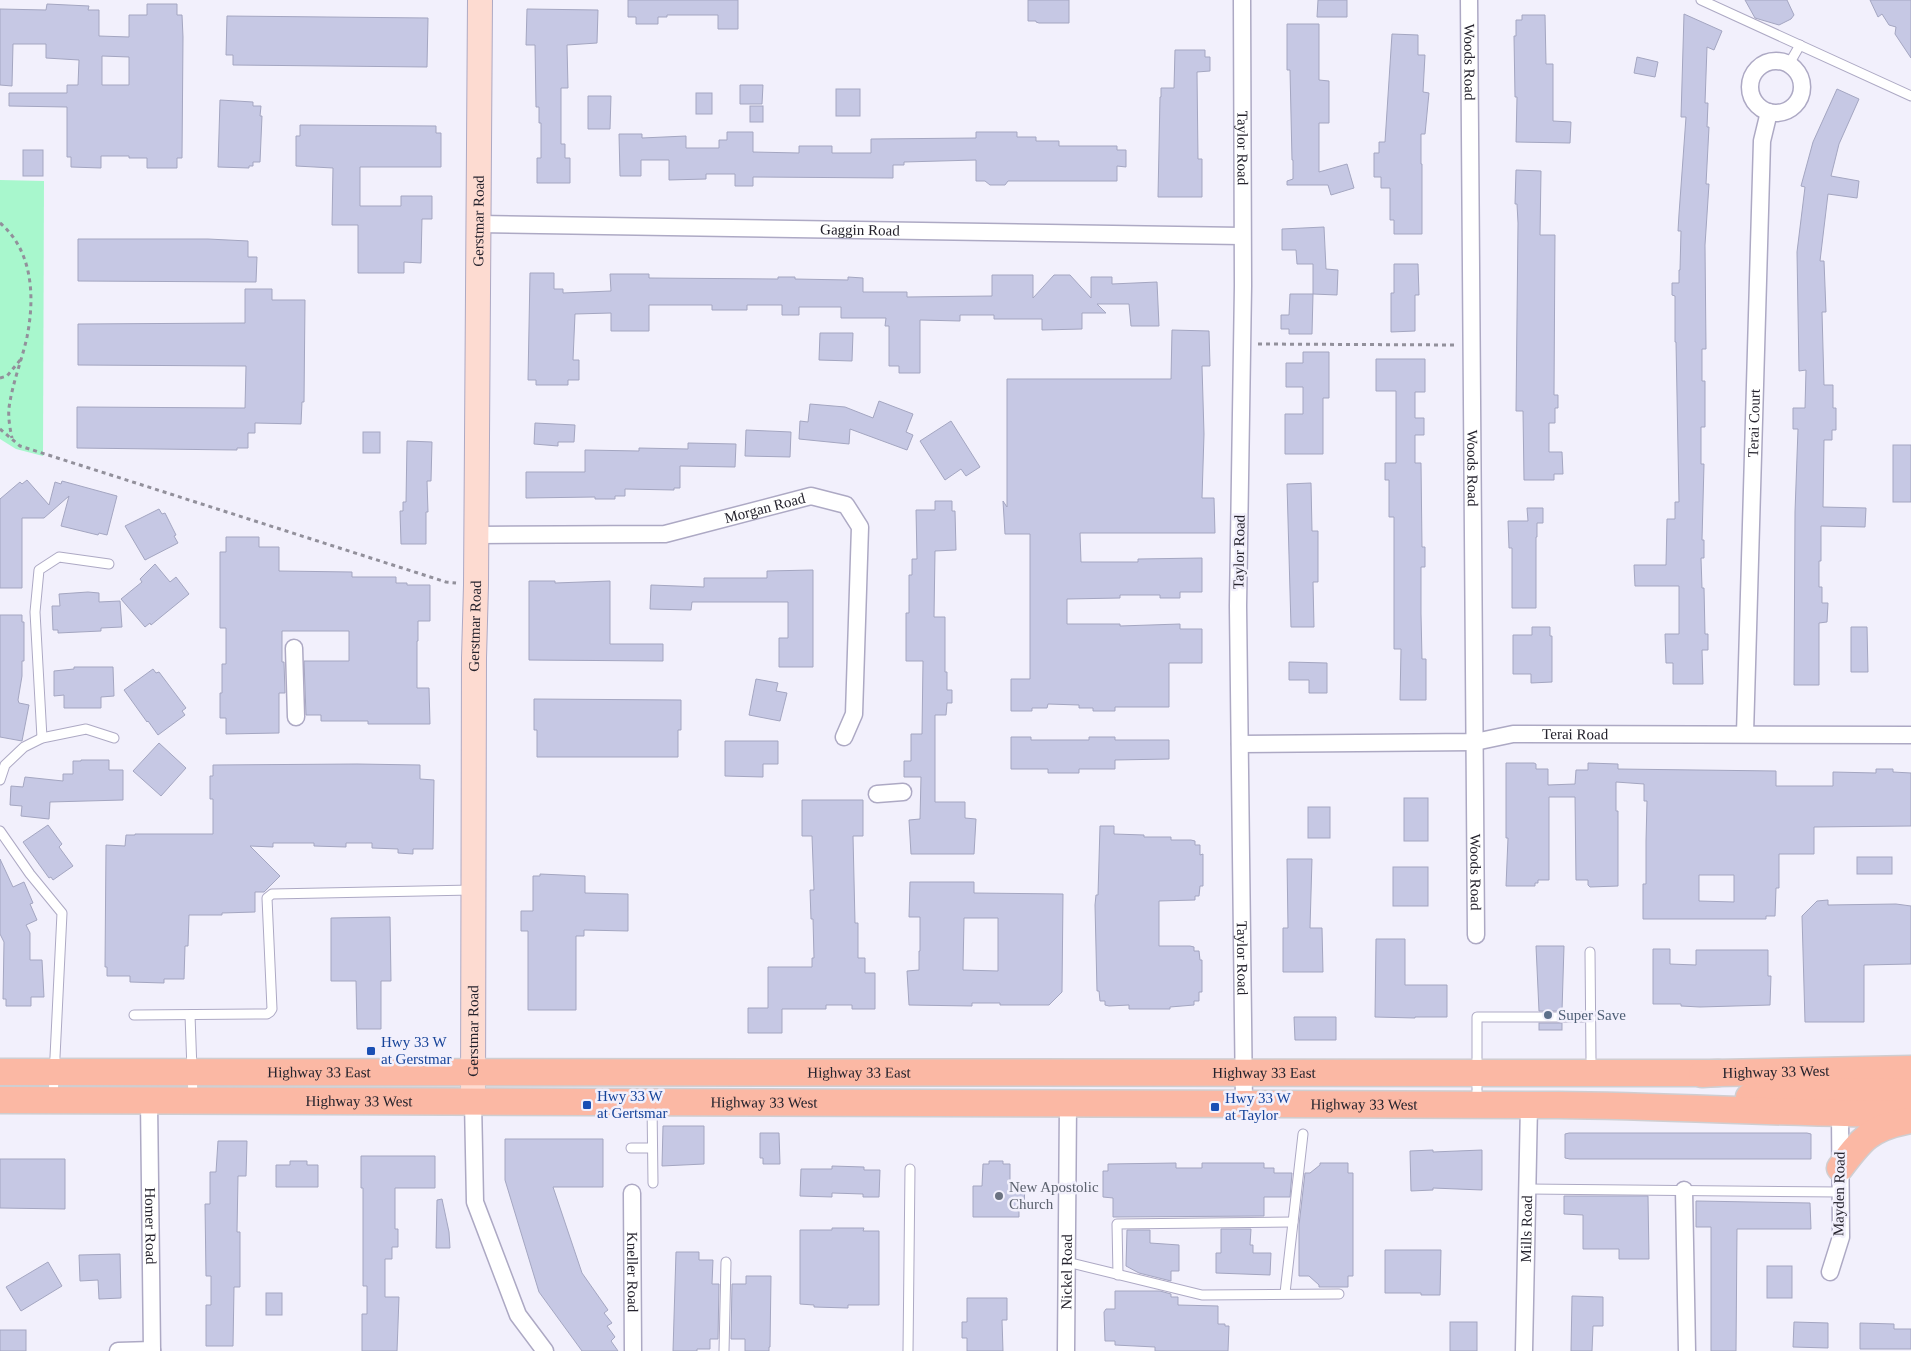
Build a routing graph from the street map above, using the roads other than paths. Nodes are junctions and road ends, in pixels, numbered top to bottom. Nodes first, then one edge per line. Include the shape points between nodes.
1 (480, 0) edge
2 (1242, 0) edge
3 (1469, 0) edge
4 (1701, 0) edge
5 (1800, 45) junction
6 (1789, 64) junction
7 (1911, 96) edge
8 (1769, 112) junction
9 (478, 224) junction
10 (1242, 236) junction
11 (476, 536) junction
12 (109, 564) dead end
13 (294, 648) dead end
14 (296, 717) dead end
15 (1745, 734) junction
16 (1911, 735) edge
17 (844, 737) dead end
18 (42, 738) junction
19 (114, 738) dead end
20 (1475, 742) junction
21 (1240, 744) junction
22 (0, 780) edge
23 (903, 792) dead end
24 (877, 794) dead end
25 (0, 831) edge
26 (474, 890) junction
27 (1476, 935) dead end
28 (1590, 952) dead end
29 (134, 1015) dead end
30 (190, 1015) junction
31 (1590, 1017) junction
32 (1591, 1059) dead end
33 (1911, 1069) edge
34 (0, 1072) edge
35 (54, 1072) junction
36 (192, 1072) junction
37 (473, 1072) junction
38 (1243, 1072) junction
39 (1477, 1073) junction
40 (1718, 1073) junction
41 (1911, 1091) edge
42 (1911, 1098) edge
43 (0, 1100) edge
44 (53, 1100) junction
45 (149, 1100) junction
46 (193, 1100) junction
47 (473, 1101) junction
48 (652, 1102) junction
49 (1068, 1103) junction
50 (1244, 1104) junction
51 (1477, 1105) junction
52 (1528, 1105) junction
53 (1651, 1106) junction
54 (1840, 1114) junction
55 (1911, 1114) edge
56 (1911, 1121) edge
57 (1303, 1134) dead end
58 (631, 1148) dead end
59 (652, 1148) junction
60 (910, 1169) dead end
61 (1840, 1180) junction
62 (653, 1183) dead end
63 (1528, 1188) junction
64 (1684, 1190) junction
65 (632, 1193) dead end
66 (1293, 1222) junction
67 (726, 1262) dead end
68 (1067, 1262) junction
69 (1830, 1272) dead end
70 (1118, 1275) junction
71 (1286, 1293) junction
72 (1339, 1294) dead end
73 (152, 1350) edge
74 (118, 1351) edge
75 (546, 1351) edge
76 (633, 1351) edge
77 (724, 1351) edge
78 (908, 1351) edge
79 (1066, 1351) edge
80 (1524, 1351) edge
81 (1687, 1351) edge

1 - 9 street, Gerstmar Road
2 - 10 street, Taylor Road
3 - 20 street, Woods Road
4 - 5 lane
5 - 6 lane
5 - 7 lane
6 - 8 street via 1800,76 1802,92 1799,100 1786,111
6 - 8 street via 1771,61 1756,69 1751,77 1751,95 1755,103
8 - 15 street, Terai Court via 1762,141
9 - 10 street, Gaggin Road
9 - 11 street, Gerstmar Road
10 - 21 street, Taylor Road via 1238,606
11 - 17 street, Morgan Road via 665,534 811,496 846,505 860,528 854,714
11 - 26 street, Gerstmar Road
12 - 18 lane via 59,557 39,570 35,612
13 - 14 street
15 - 16 street, Terai Road
15 - 20 street, Terai Road via 1513,734
18 - 19 lane via 86,729
18 - 22 lane via 24,747 5,765
20 - 21 street, Terai Road
20 - 27 street, Woods Road
21 - 38 street, Taylor Road
23 - 24 street
25 - 35 lane via 62,913
26 - 30 lane via 272,894 268,898 270,1012
26 - 37 street, Gerstmar Road
28 - 31 lane
29 - 30 lane
30 - 36 lane
31 - 32 lane
31 - 39 lane via 1477,1017
33 - 40 main road, Highway 33 West
34 - 35 main road, Highway 33 East
35 - 36 main road, Highway 33 East
35 - 44 lane
36 - 37 main road, Highway 33 East
36 - 46 lane
37 - 38 main road, Highway 33 East
37 - 47 street, Gerstmar Road
38 - 39 main road, Highway 33 East
38 - 50 street, Taylor Road
39 - 40 main road, Highway 33 East
39 - 51 lane
40 - 52 main road, Highway 33 West via 1615,1084 1558,1085 1543,1090
41 - 53 main road via 1807,1092
42 - 54 main road via 1874,1099
43 - 44 main road, Highway 33 West
44 - 45 main road, Highway 33 West
45 - 46 main road, Highway 33 West
45 - 73 street, Homer Road
46 - 47 main road, Highway 33 West
47 - 48 main road, Highway 33 West
47 - 75 street, Gerstmar Road via 475,1202 518,1315
48 - 49 main road, Highway 33 West
48 - 59 lane
49 - 50 main road, Highway 33 West
49 - 68 street, Nickel Road
50 - 51 main road, Highway 33 West
51 - 52 main road, Highway 33 West
52 - 53 main road, Highway 33 West
52 - 63 street, Mills Road
53 - 54 main road, Highway 33 West
54 - 55 main road, Highway 33 West
54 - 61 street, Mayden Road
56 - 61 main road via 1869,1134 1856,1147
57 - 66 lane
58 - 59 lane
59 - 62 lane
60 - 78 lane
61 - 64 lane
61 - 69 street, Mayden Road via 1841,1237
63 - 64 lane
63 - 80 street, Mills Road
64 - 81 street
65 - 76 street, Kneller Road
66 - 70 lane via 1117,1224
66 - 71 lane
67 - 77 lane
68 - 70 lane
68 - 79 street, Nickel Road
70 - 71 lane via 1202,1295
71 - 72 lane
73 - 74 street

